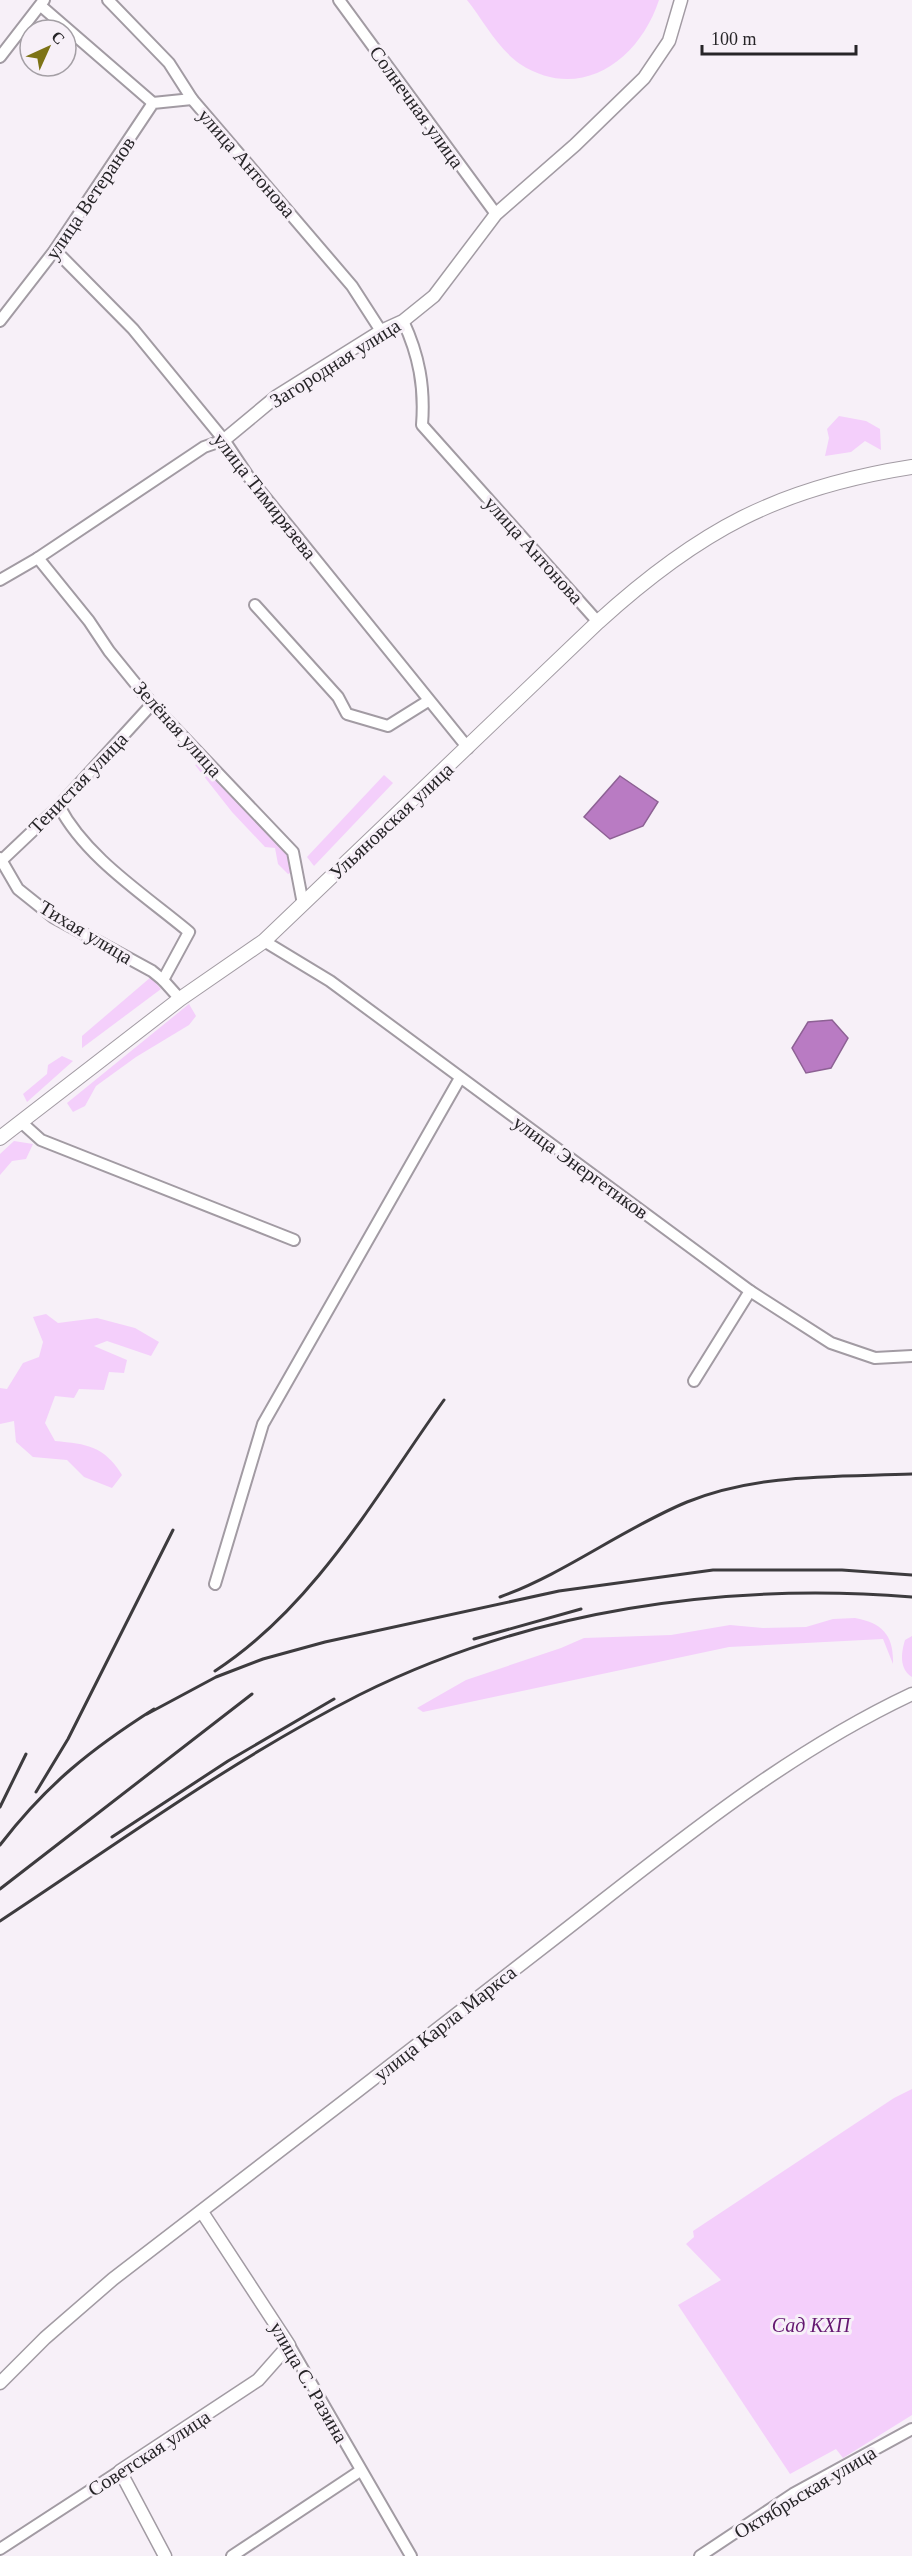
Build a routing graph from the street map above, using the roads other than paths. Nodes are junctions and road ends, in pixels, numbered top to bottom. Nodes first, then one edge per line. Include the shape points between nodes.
1 (108, 0) edge
2 (339, 0) edge
3 (681, 0) edge
4 (43, 3) edge
5 (0, 57) edge
6 (192, 99) junction
7 (153, 104) junction
8 (496, 214) junction
9 (55, 250) junction
10 (0, 321) edge
11 (403, 321) junction
12 (381, 331) junction
13 (224, 441) junction
14 (912, 466) edge
15 (38, 558) junction
16 (0, 580) edge
17 (255, 605) dead end
18 (598, 622) junction
19 (428, 701) junction
20 (152, 704) junction
21 (468, 748) junction
22 (59, 806) junction
23 (1, 859) edge
24 (303, 904) junction
25 (264, 941) junction
26 (163, 980) junction
27 (180, 999) junction
28 (460, 1078) junction
29 (21, 1122) junction
30 (0, 1138) edge
31 (294, 1240) dead end
32 (750, 1291) junction
33 (912, 1356) edge
34 (694, 1381) dead end
35 (215, 1584) dead end
36 (912, 1694) edge
37 (202, 2212) junction
38 (289, 2345) junction
39 (0, 2383) edge
40 (912, 2428) edge
41 (120, 2471) junction
42 (360, 2471) junction
43 (0, 2549) edge
44 (165, 2556) edge
45 (232, 2556) edge
46 (411, 2556) edge
47 (700, 2556) edge

1 - 6 street, улица Антонова via 169,63
2 - 8 street, Солнечная улица
3 - 8 street, Загородная улица via 669,40 628,95
4 - 5 street
4 - 7 street
6 - 7 street
6 - 12 street, улица Антонова via 352,286
7 - 9 street, улица Ветеранов
8 - 11 street, Загородная улица via 434,296
9 - 10 street, улица Ветеранов
9 - 13 street, улица Тимирязева via 133,329
11 - 12 street, Загородная улица
11 - 18 street, улица Антонова via 422,375 422,425
12 - 13 street, Загородная улица via 277,396
13 - 15 street, Загородная улица via 204,447
13 - 19 street, улица Тимирязева via 248,477
14 - 18 main road, Ульяновская улица via 812,488 725,525 684,551
15 - 16 street, Загородная улица
15 - 20 street, Зелёная улица
17 - 19 street via 338,697 347,714 388,726
18 - 21 main road, Ульяновская улица
19 - 21 street, улица Тимирязева
20 - 22 street, Тенистая улица
20 - 24 street, Зелёная улица via 293,852
21 - 24 main road, Ульяновская улица
22 - 23 street, Тенистая улица
22 - 26 street via 69,825 111,867 189,932
23 - 26 street, Тихая улица via 18,889 53,917
24 - 25 main road, Ульяновская улица
25 - 27 main road, Ульяновская улица
25 - 28 street, улица Энергетиков via 330,981
26 - 27 street, Тихая улица
27 - 29 main road, Ульяновская улица
28 - 32 street, улица Энергетиков
28 - 35 street via 263,1424
29 - 30 main road, Ульяновская улица
29 - 31 street via 41,1140
32 - 33 street, улица Энергетиков via 831,1343 875,1358
32 - 34 street
36 - 37 street, улица Карла Маркса via 829,1737 748,1791
37 - 38 street, улица С. Разина
37 - 39 street, улица Карла Маркса via 113,2279
38 - 41 street, Советская улица via 258,2380
38 - 42 street, улица С. Разина
40 - 47 street, Октябрьская улица via 793,2494
41 - 43 street, Советская улица
41 - 44 street
42 - 45 street
42 - 46 street, улица С. Разина

